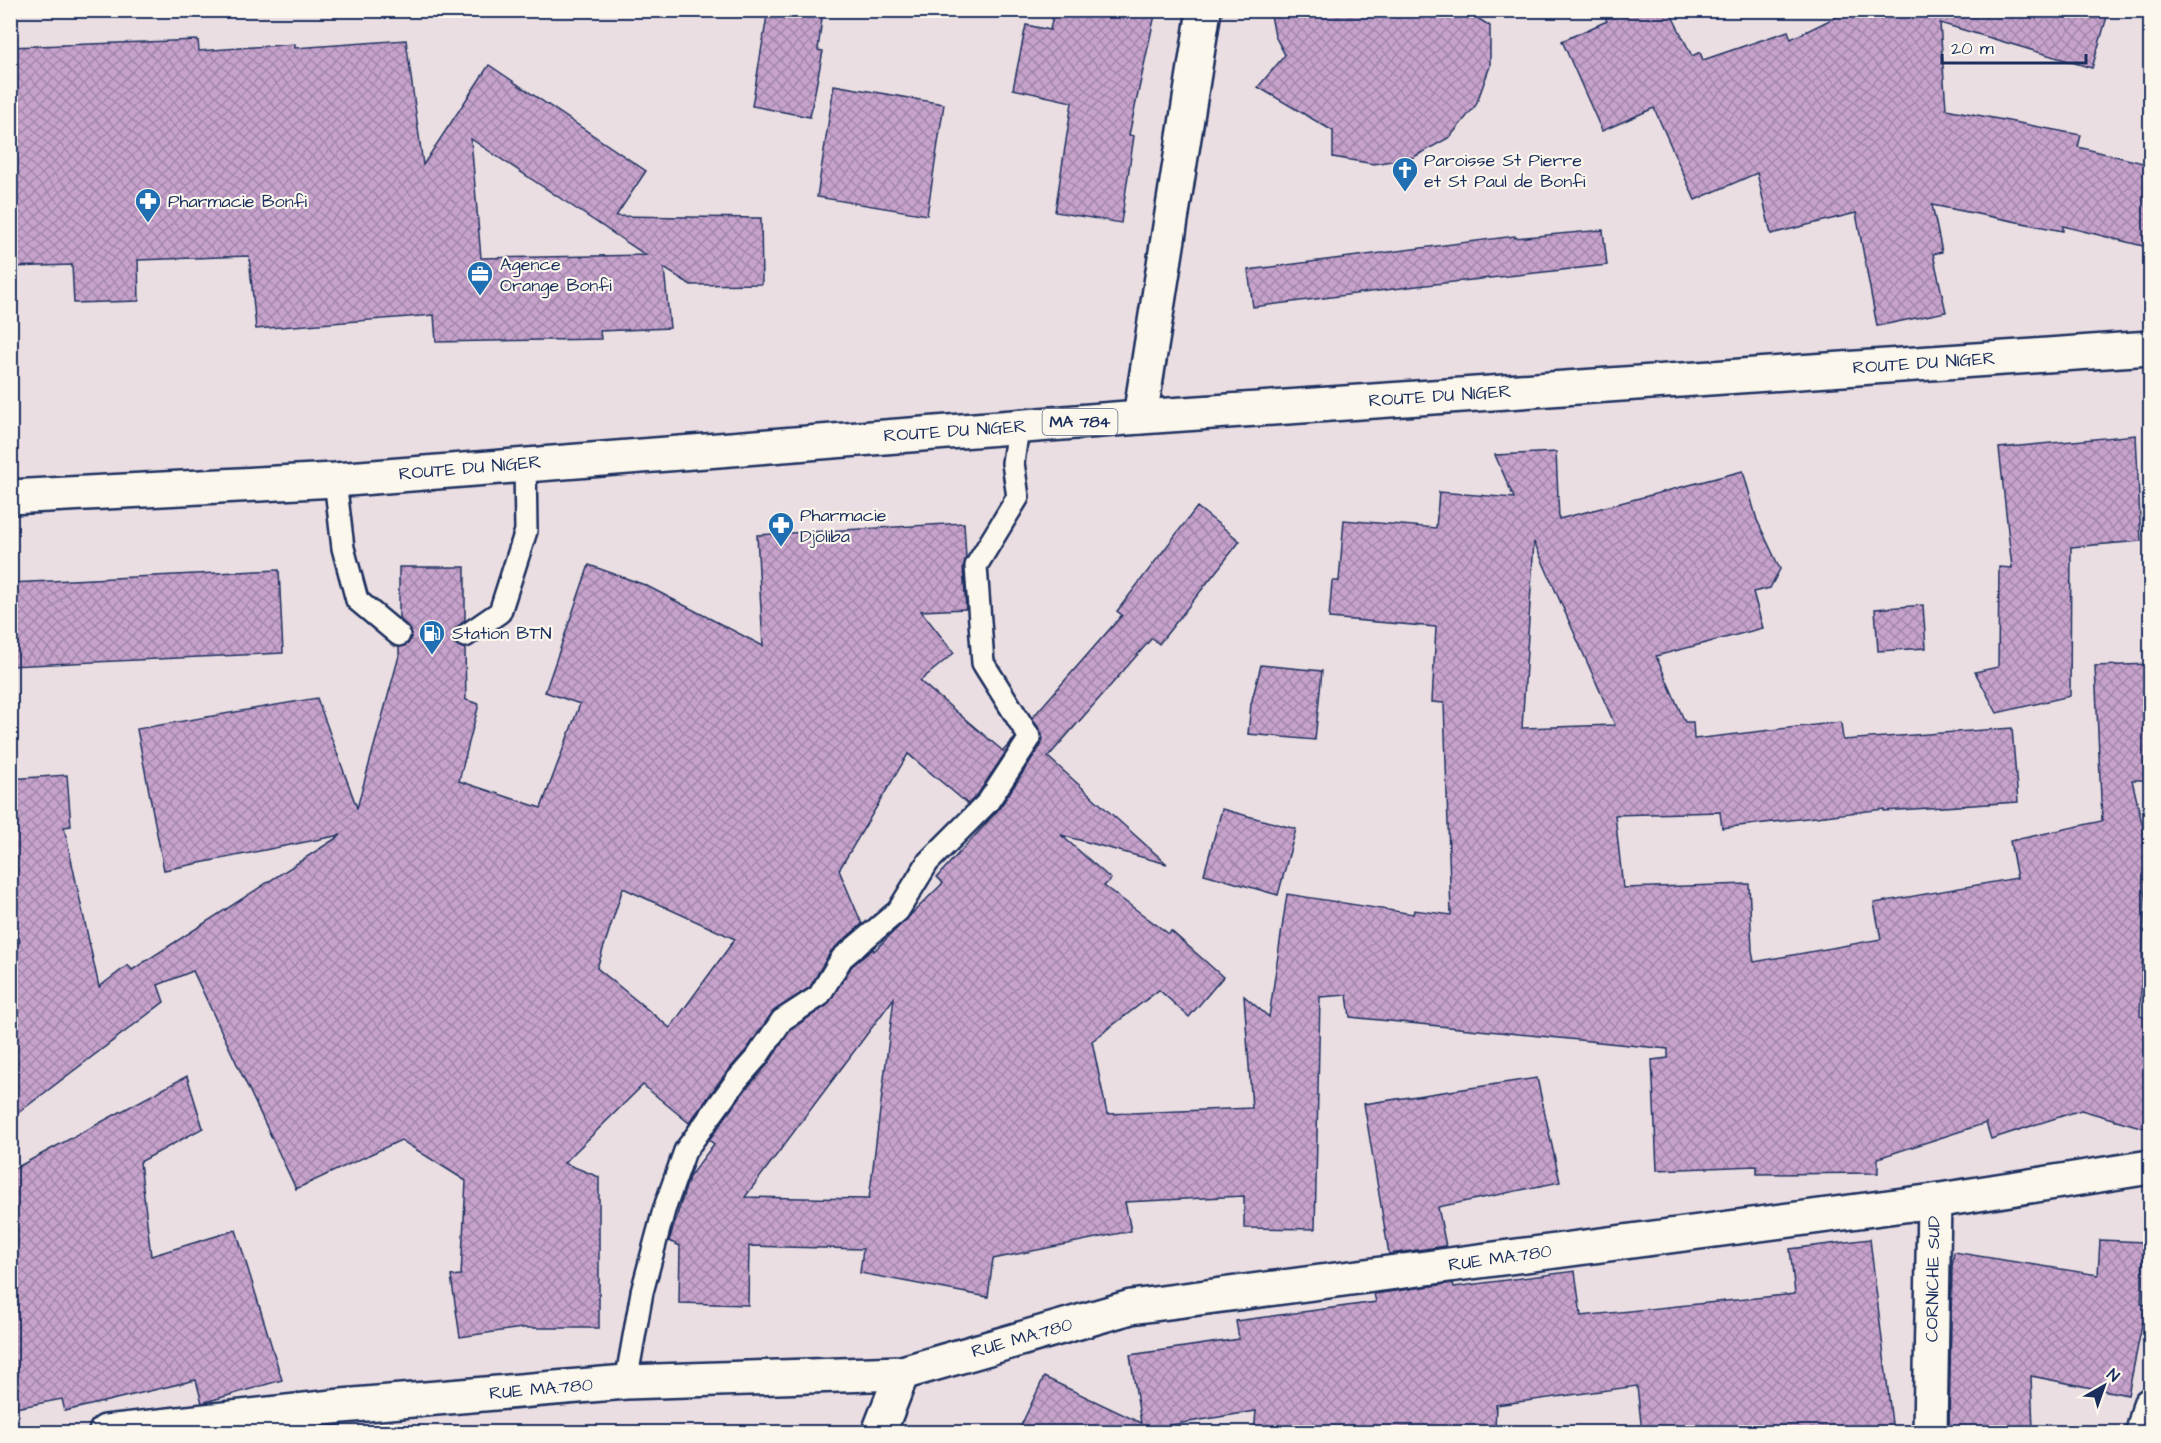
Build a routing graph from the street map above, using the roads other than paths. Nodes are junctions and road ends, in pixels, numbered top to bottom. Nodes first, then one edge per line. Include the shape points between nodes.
1 (1204, 10) edge
2 (2151, 348) edge
3 (1140, 417) junction
4 (1018, 427) junction
5 (525, 463) junction
6 (335, 480) junction
7 (10, 497) edge
8 (399, 635) dead end
9 (465, 636) dead end
10 (2151, 1167) edge
11 (1934, 1201) junction
12 (902, 1373) junction
13 (626, 1382) junction
14 (2151, 1405) edge
15 (341, 1419) edge
16 (106, 1432) edge
17 (879, 1432) edge
18 (1930, 1432) edge
19 (2143, 1432) edge

1 - 3 main road
2 - 3 main road, ROUTE DU NIGER / MA 784
3 - 4 main road, ROUTE DU NIGER / MA 784
4 - 5 main road, ROUTE DU NIGER / MA 784
4 - 13 lane via 1013,463 1018,497 976,567 983,663 1030,738 988,802 928,862 898,911 842,958 819,996 782,1020 685,1151 642,1292
5 - 6 main road, ROUTE DU NIGER / MA 784
5 - 9 lane via 526,531 500,612
6 - 7 main road, ROUTE DU NIGER / MA 784
6 - 8 lane via 343,548 357,600
10 - 11 main road, CORNICHE SUD
11 - 12 main road, RUE MA.780 via 1131,1307
11 - 18 main road, CORNICHE SUD
12 - 13 main road, RUE MA.780
12 - 17 main road
13 - 15 main road, RUE MA.780
14 - 19 main road
15 - 16 main road, RUE MA.780

